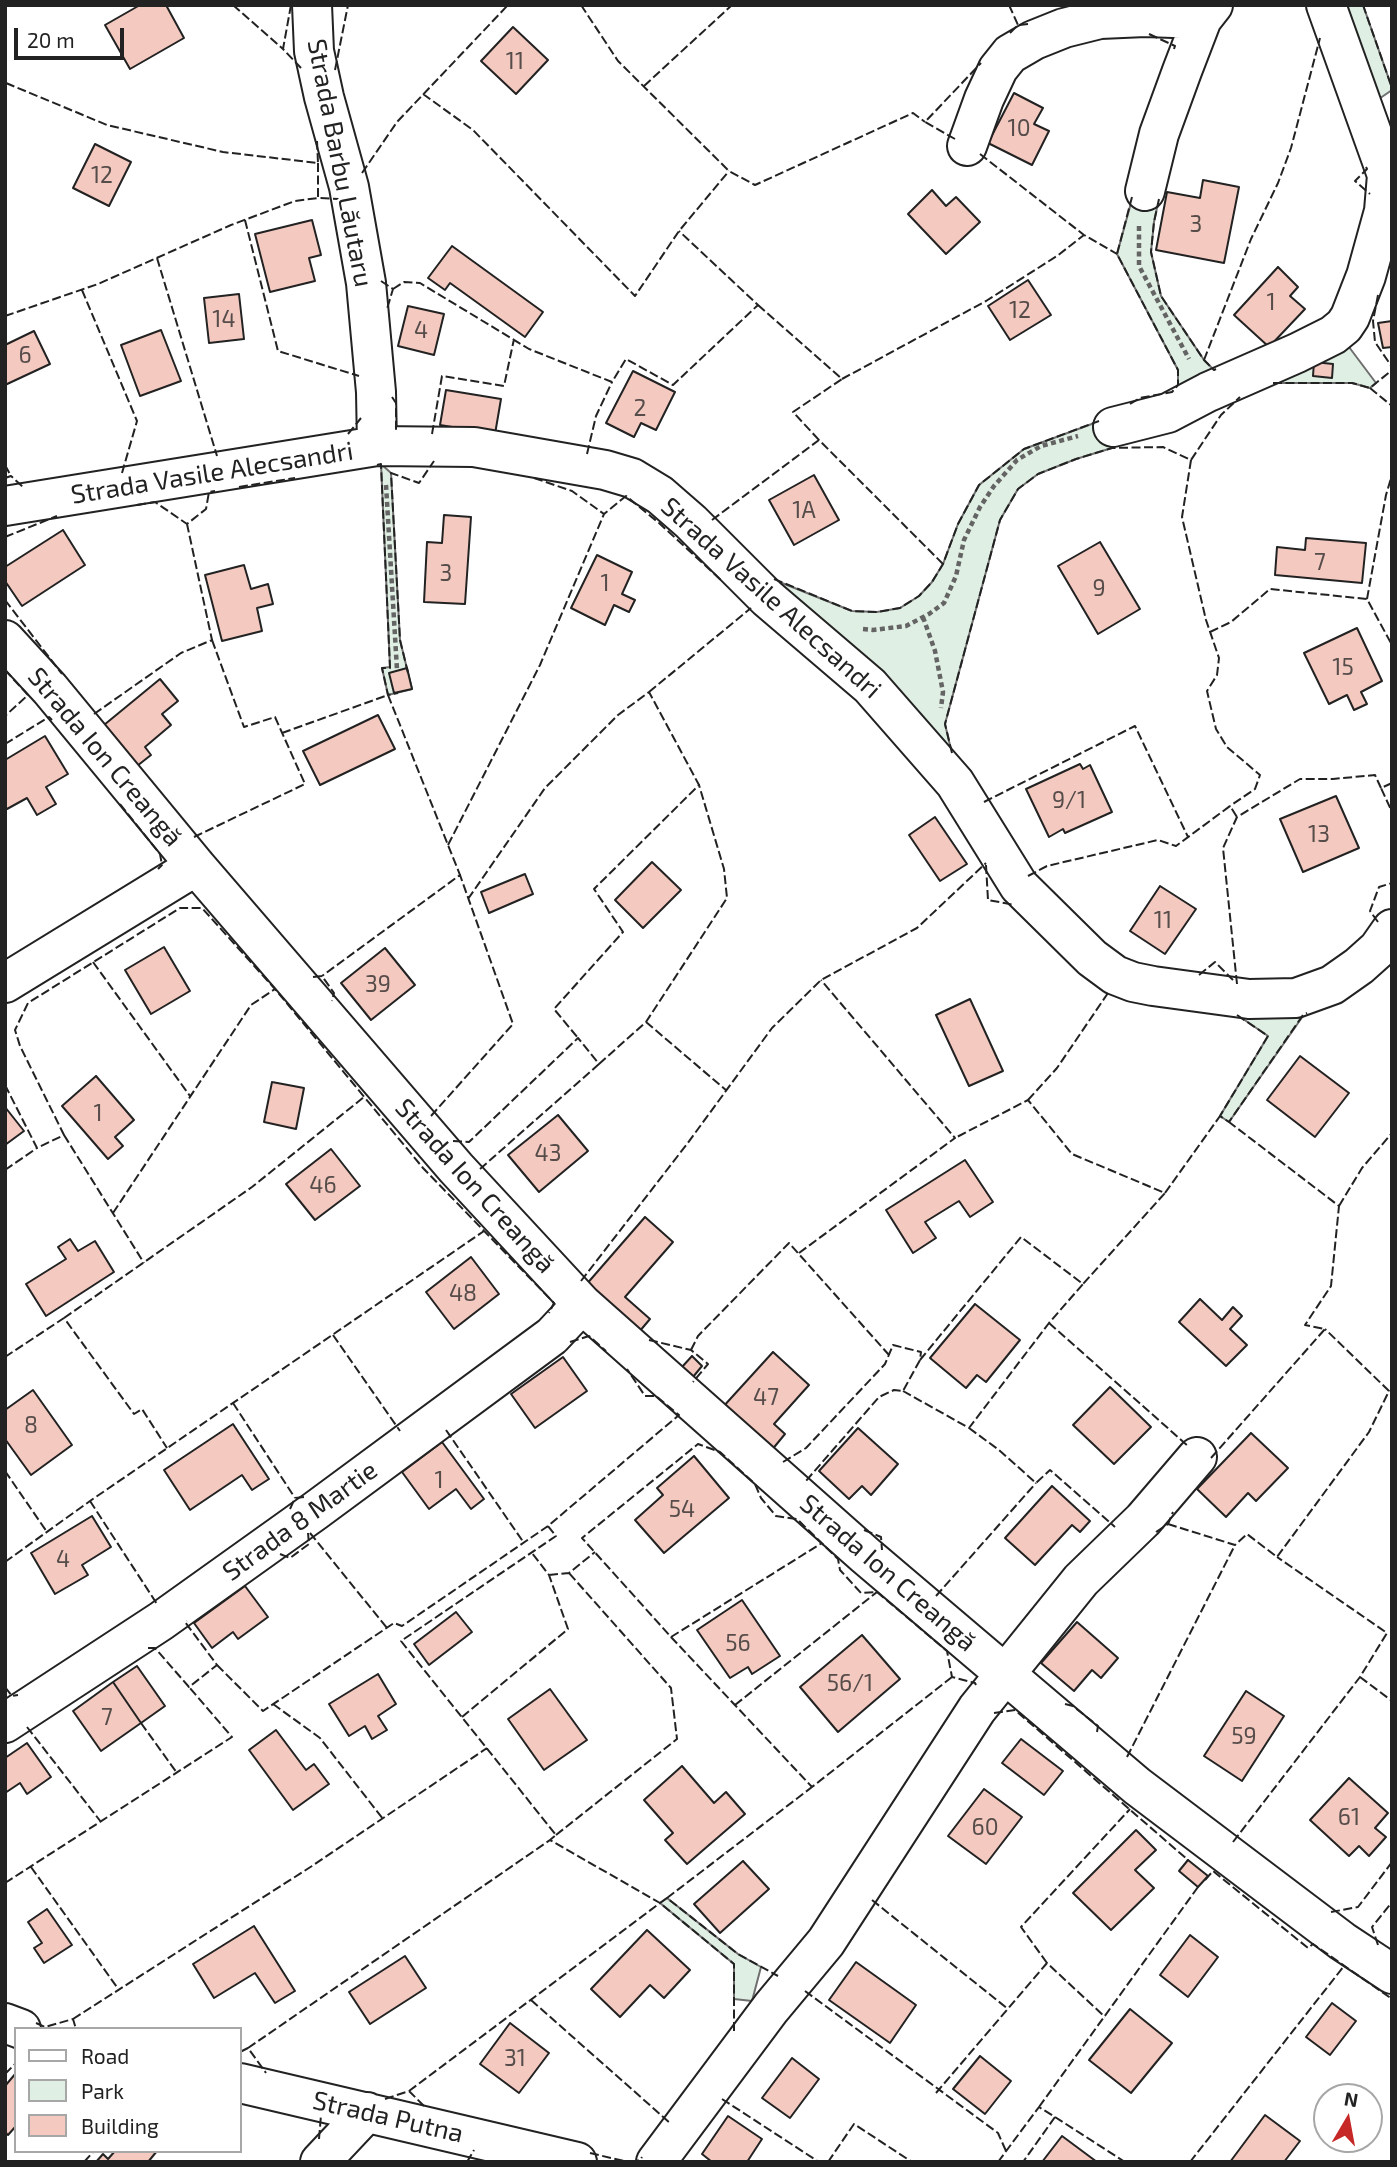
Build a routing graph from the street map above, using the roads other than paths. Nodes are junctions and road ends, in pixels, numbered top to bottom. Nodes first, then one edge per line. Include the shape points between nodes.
1 (312, 5) edge
2 (1326, 5) edge
3 (1207, 12) edge
4 (967, 146) dead end
5 (1145, 191) road end
6 (1113, 427) road end
7 (383, 446) junction
8 (5, 506) edge
9 (5, 640) edge
10 (196, 866) junction
11 (1392, 929) edge
12 (5, 983) edge
13 (582, 1304) junction
14 (1197, 1457) dead end
15 (1005, 1674) junction
16 (6, 1720) edge
17 (1392, 1973) edge
18 (242, 2083) edge
19 (368, 2112) junction
20 (320, 2162) edge
21 (577, 2162) edge
22 (656, 2162) edge

1 - 7 street, Strada Barbu Lăutaru via 314,51 349,187 366,283
2 - 6 street via 1387,174 1384,211 1366,276 1345,326 1168,413
3 - 4 street via 1100,19 1034,40 1010,54 998,69
3 - 5 street via 1159,134
7 - 8 street, Strada Vasile Alecsandri
7 - 11 street, Strada Vasile Alecsandri via 474,447 605,470 632,478 660,495 767,598 870,686 955,783 1019,886 1115,975 1133,982 1249,999 1296,998 1332,985 1359,967
9 - 10 street, Strada Ion Creangă
10 - 12 street
10 - 13 street, Strada Ion Creangă via 453,1164
13 - 15 street, Strada Ion Creangă
13 - 16 street, Strada 8 Martie via 552,1336 326,1503 161,1621
14 - 15 street via 1143,1520 1081,1580
15 - 17 street, Strada Ion Creangă via 1137,1786 1342,1941
15 - 22 street via 977,1709 826,1942
18 - 19 street, Strada Putna
19 - 20 street
19 - 21 street, Strada Putna

